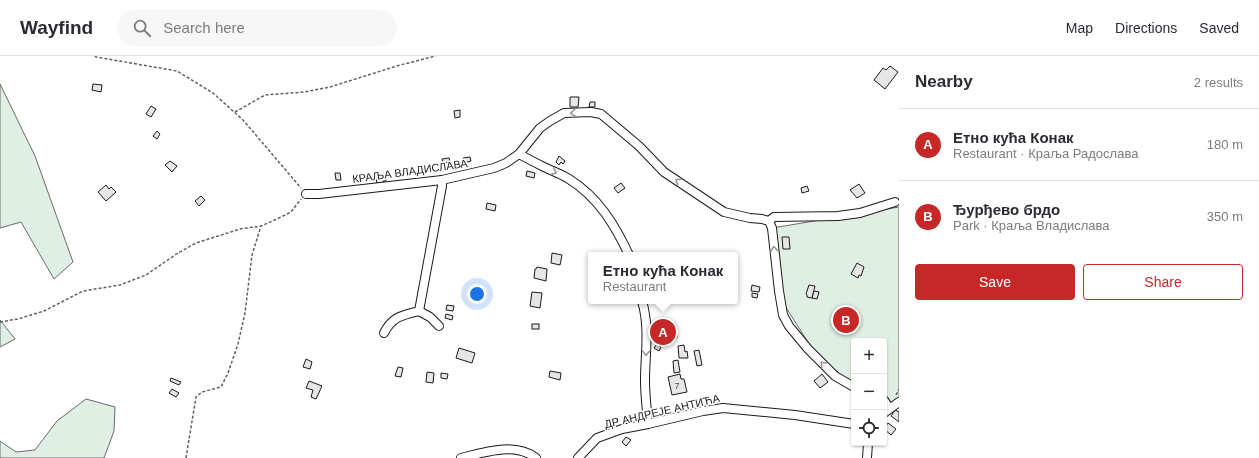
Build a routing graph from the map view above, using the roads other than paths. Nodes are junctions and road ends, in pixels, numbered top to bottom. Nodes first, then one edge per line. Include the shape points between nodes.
1 (519, 154) junction
2 (442, 180) junction
3 (306, 194) road end
4 (895, 202) dead end
5 (769, 221) junction
6 (628, 252) edge
7 (643, 304) edge
8 (419, 311) junction
9 (439, 326) dead end
10 (384, 333) dead end
11 (851, 385) edge
12 (899, 402) edge
13 (887, 408) edge
14 (648, 424) junction
15 (851, 424) edge
16 (868, 446) edge
17 (461, 458) edge
18 (536, 458) edge
19 (578, 458) edge
20 (867, 458) edge

1 - 2 street, КРАЉА ВЛАДИСЛАВА via 494,168
5 -> 1 street, КРАЉА ВЛАДИСЛАВА via 724,212 701,198 664,172 640,146 600,114 564,114 540,128
1 -> 6 street via 567,178 598,203 618,231
2 - 3 street, КРАЉА ВЛАДИСЛАВА
2 - 8 street
4 - 5 street via 860,212 817,217 774,217
11 -> 5 street via 835,376 808,349 783,315
7 -> 14 street via 647,325 645,381
8 - 9 street
8 - 10 street via 392,320
12 - 13 street
14 - 15 street, ДР АНДРЕЈЕ АНТИЋА via 723,408
14 - 19 street, ДР АНДРЕЈЕ АНТИЋА via 622,429 597,438
16 - 20 street
17 - 18 street via 490,451 514,449 525,451

